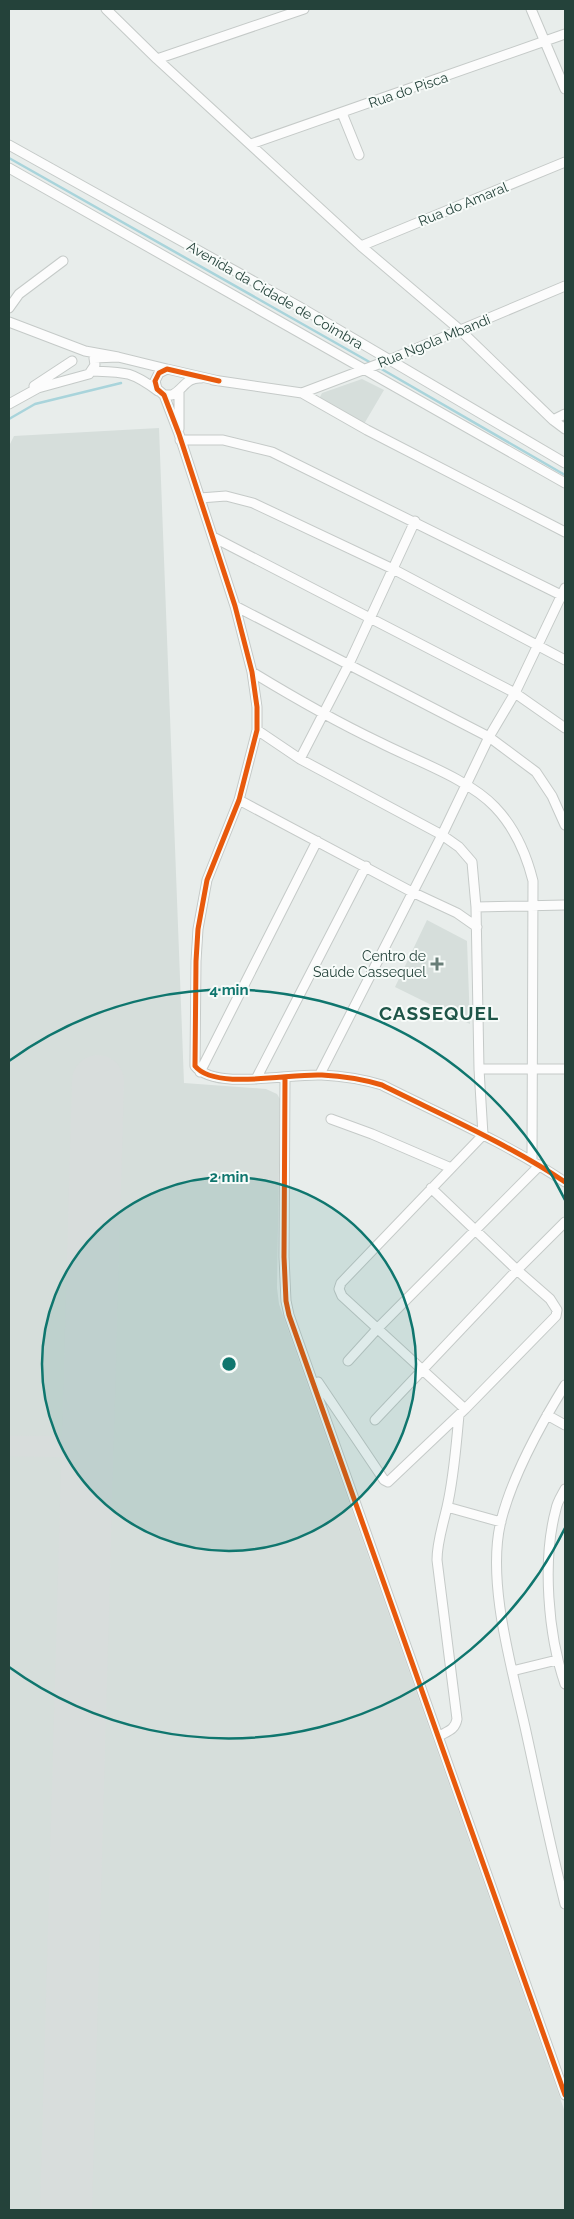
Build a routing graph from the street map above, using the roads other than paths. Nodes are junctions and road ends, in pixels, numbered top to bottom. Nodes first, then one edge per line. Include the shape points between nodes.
1 (106, 9) edge
2 (304, 9) edge
3 (532, 9) edge
4 (565, 34) edge
5 (546, 42) junction
6 (156, 59) junction
7 (565, 89) edge
8 (342, 113) junction
9 (251, 144) junction
10 (9, 145) edge
11 (359, 155) dead end
12 (565, 162) edge
13 (9, 168) edge
14 (362, 246) junction
15 (63, 261) dead end
16 (565, 286) edge
17 (9, 308) edge
18 (9, 322) edge
19 (460, 330) junction
20 (54, 340) junction
21 (85, 351) junction
22 (118, 356) junction
23 (73, 359) junction
24 (385, 361) junction
25 (170, 369) junction
26 (365, 369) junction
27 (88, 373) junction
28 (219, 381) junction
29 (180, 388) junction
30 (302, 392) junction
31 (162, 394) junction
32 (9, 403) edge
33 (565, 414) edge
34 (552, 420) junction
35 (565, 429) edge
36 (180, 437) junction
37 (565, 463) edge
38 (565, 483) edge
39 (200, 498) junction
40 (414, 521) junction
41 (565, 532) edge
42 (213, 537) junction
43 (393, 569) junction
44 (564, 594) edge
45 (235, 606) junction
46 (369, 617) junction
47 (538, 644) junction
48 (565, 660) edge
49 (348, 666) junction
50 (252, 672) junction
51 (515, 692) junction
52 (322, 713) junction
53 (565, 728) edge
54 (256, 730) junction
55 (489, 737) junction
56 (300, 758) junction
57 (466, 784) junction
58 (239, 800) junction
59 (565, 825) edge
60 (442, 835) junction
61 (316, 841) junction
62 (366, 866) junction
63 (412, 892) junction
64 (565, 905) edge
65 (533, 906) junction
66 (476, 907) junction
67 (477, 927) junction
68 (479, 1069) junction
69 (534, 1069) junction
70 (565, 1069) edge
71 (200, 1072) junction
72 (320, 1074) junction
73 (285, 1078) junction
74 (256, 1079) junction
75 (331, 1119) dead end
76 (484, 1135) junction
77 (536, 1163) junction
78 (451, 1168) junction
79 (565, 1182) edge
80 (431, 1188) junction
81 (565, 1222) edge
82 (476, 1231) junction
83 (517, 1270) junction
84 (378, 1328) junction
85 (348, 1361) dead end
86 (309, 1370) junction
87 (421, 1370) junction
88 (565, 1384) edge
89 (462, 1412) junction
90 (547, 1415) junction
91 (375, 1420) dead end
92 (565, 1425) edge
93 (565, 1489) edge
94 (447, 1507) junction
95 (501, 1522) junction
96 (557, 1660) junction
97 (512, 1671) junction
98 (565, 1684) edge
99 (439, 1736) junction
100 (565, 1904) edge
101 (563, 2084) edge
102 (565, 2094) edge

1 - 6 street
2 - 6 street
3 - 5 street
4 - 5 street, Rua do Pisca
5 - 7 street
5 - 8 street, Rua do Pisca
6 - 9 street
8 - 9 street, Rua do Pisca
8 - 11 street
9 - 14 street
10 - 24 street, Avenida da Cidade de Coimbra via 298,306
12 - 14 street, Rua do Amaral
13 - 26 street, Avenida da Cidade de Coimbra
14 - 19 street
15 - 17 street via 20,294
16 - 19 street, Rua Ngola Mbandi
18 - 20 street
19 - 24 street, Rua Ngola Mbandi
19 - 34 street
20 - 21 street
20 - 23 street
21 - 22 street
21 - 23 street
22 - 25 street
22 - 27 street via 94,358 95,365
23 - 27 street via 75,371
23 - 32 street
24 - 26 street, Rua Ngola Mbandi
24 - 37 street, Avenida da Cidade de Coimbra
25 - 28 street
25 - 29 street via 181,378
25 - 31 street via 159,373 155,381 157,390
26 - 30 street, Rua Ngola Mbandi
26 - 38 street, Avenida da Cidade de Coimbra
27 - 31 street via 117,372 138,376
27 - 32 street via 38,388
28 - 29 street via 197,377
28 - 30 street
29 - 31 street via 172,396
29 - 36 street
30 - 41 street via 367,430
31 - 36 street
33 - 34 street
34 - 35 street
36 - 39 street
36 - 40 street via 223,440 272,452
39 - 42 street
39 - 43 street via 226,496 254,503
40 - 43 street
40 - 44 street
42 - 45 street
42 - 46 street
43 - 46 street
43 - 47 street
44 - 47 street
45 - 49 street
45 - 50 street
46 - 49 street
46 - 51 street
47 - 48 street
47 - 51 street
49 - 52 street
49 - 55 street
50 - 52 street
50 - 54 street via 257,707
51 - 53 street
51 - 55 street
52 - 56 street
52 - 57 street
54 - 56 street
54 - 58 street
55 - 57 street
55 - 59 street via 536,772 552,796
56 - 60 street
57 - 60 street
57 - 65 street via 494,806 515,832 533,881
58 - 61 street
58 - 71 street via 207,880 198,929 194,1066
60 - 63 street
60 - 66 street via 472,862
61 - 62 street
61 - 71 street
62 - 63 street
62 - 74 street
63 - 67 street via 457,913
63 - 72 street
64 - 65 street
65 - 66 street
65 - 69 street
66 - 67 street
67 - 68 street
68 - 69 street
68 - 76 street
69 - 70 street
69 - 77 street
71 - 74 street via 208,1076
72 - 73 street
72 - 76 street via 358,1078 382,1085
73 - 74 street
73 - 86 street via 286,1301
75 - 78 street
76 - 77 street
76 - 78 street
77 - 79 street
77 - 82 street
78 - 80 street
80 - 82 street
80 - 84 street via 341,1282 342,1296
81 - 83 street
82 - 83 street
82 - 84 street
83 - 87 street
83 - 89 street via 550,1299 557,1310 556,1316
84 - 85 street
84 - 87 street
86 - 89 street via 386,1482
86 - 99 street
87 - 89 street
87 - 91 street
88 - 90 street
89 - 94 street
90 - 92 street
90 - 95 street via 521,1468
93 - 96 street via 556,1508 548,1583
94 - 95 street
94 - 99 street via 436,1560 457,1719 452,1730
95 - 97 street via 497,1561 500,1602
96 - 97 street
96 - 98 street
97 - 100 street
99 - 101 street
101 - 102 street

